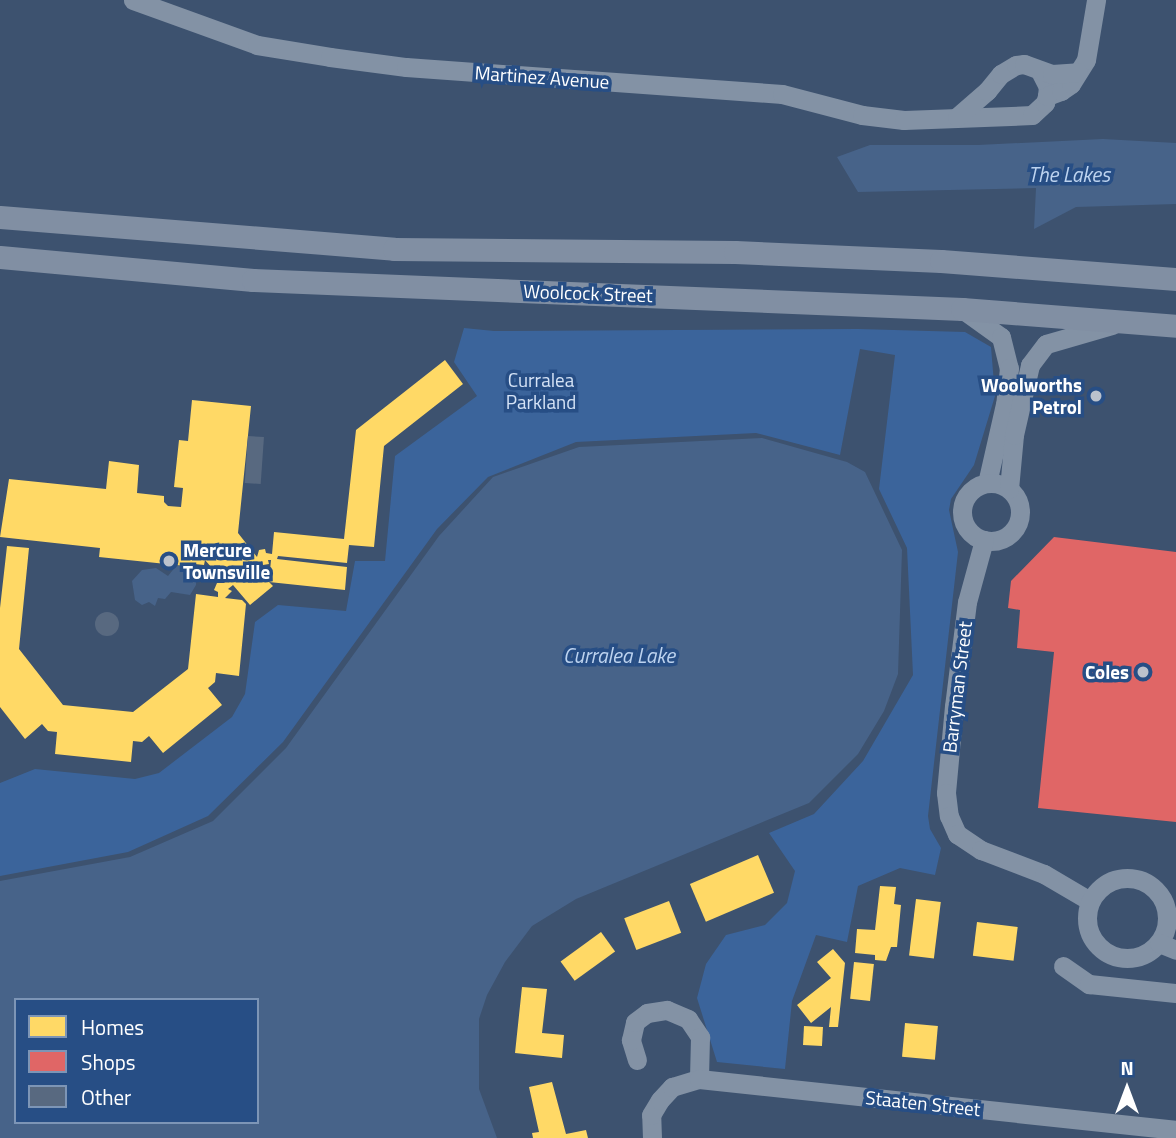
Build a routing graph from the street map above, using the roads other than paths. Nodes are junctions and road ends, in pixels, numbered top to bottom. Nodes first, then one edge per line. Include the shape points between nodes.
1 (133, 0) edge
2 (1096, 0) edge
3 (1040, 72) junction
4 (1078, 72) junction
5 (997, 82) junction
6 (1048, 96) junction
7 (1015, 116) junction
8 (957, 117) junction
9 (0, 217) edge
10 (0, 257) edge
11 (1176, 279) edge
12 (962, 309) junction
13 (1126, 321) junction
14 (1176, 326) edge
15 (987, 483) junction
16 (1009, 489) junction
17 (984, 540) junction
18 (1090, 901) junction
19 (1167, 947) edge
20 (1063, 966) dead end
21 (1176, 993) edge
22 (637, 1060) dead end
23 (699, 1079) junction
24 (1176, 1130) edge
25 (652, 1138) edge

1 - 8 street, Martinez Avenue via 257,45 330,57 406,67 782,94 862,115 904,120
2 - 4 street, Martinez Avenue via 1086,60
3 - 4 street
3 - 5 street via 1033,66 1016,65
3 - 6 street
4 - 6 street, Martinez Avenue via 1061,91
5 - 7 street via 1001,107
5 - 8 street
6 - 7 street, Martinez Avenue via 1032,115
7 - 8 street, Martinez Avenue
9 - 11 main road via 394,249 735,252 941,261
10 - 12 main road, Woolcock Street via 253,280
12 - 13 main road, Woolcock Street
12 - 15 street via 1002,337 1009,368
13 - 14 main road, Woolcock Street
13 - 16 street via 1063,337 1045,344 1036,355 1022,390
15 - 16 street
15 - 17 street via 969,492 961,510 967,529
16 - 17 street via 1020,510 1015,527 1002,538
17 - 18 street, Barryman Street via 967,602 946,793 949,816 957,834 981,850 1044,874
18 - 19 street via 1088,929 1108,954 1139,957
18 - 19 street via 1107,883 1121,878 1139,879 1151,886 1165,905
20 - 21 street via 1089,984
22 - 23 street via 631,1040 635,1022 647,1013 667,1010 688,1019 700,1037
23 - 24 street, Staaten Street
23 - 25 street, Staaten Street via 672,1087 651,1115

